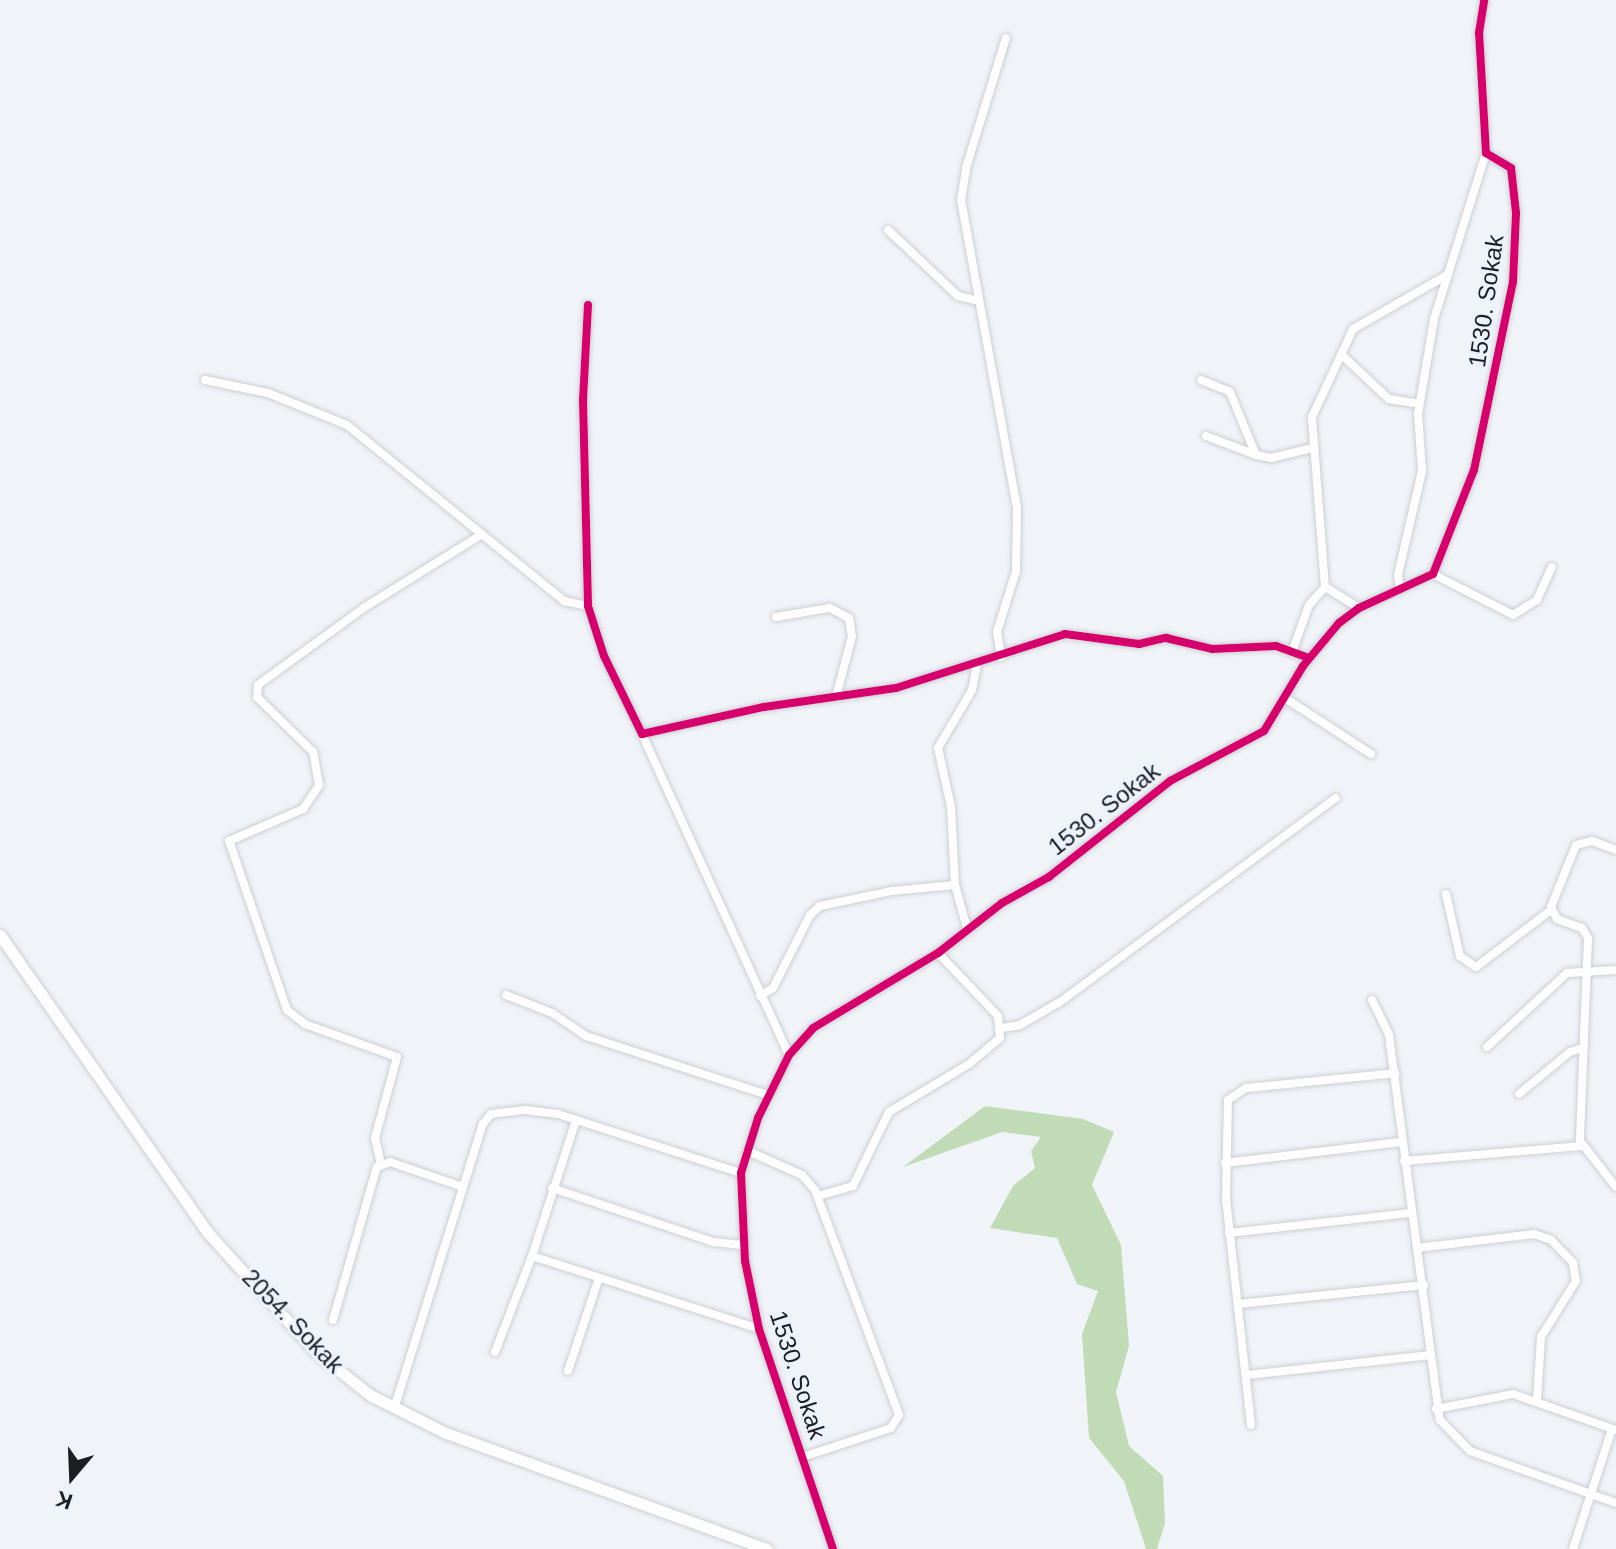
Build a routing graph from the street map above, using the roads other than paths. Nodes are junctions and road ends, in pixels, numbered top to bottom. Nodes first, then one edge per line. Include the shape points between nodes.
1 (1484, 0) edge
2 (1006, 38) dead end
3 (1486, 153) junction
4 (888, 230) dead end
5 (1445, 275) junction
6 (976, 300) junction
7 (588, 305) dead end
8 (1343, 356) junction
9 (205, 380) dead end
10 (1201, 380) dead end
11 (1420, 404) junction
12 (1206, 436) dead end
13 (1312, 448) junction
14 (1256, 455) junction
15 (479, 536) junction
16 (1552, 567) dead end
17 (1433, 574) junction
18 (1325, 587) junction
19 (1400, 588) junction
20 (588, 606) junction
21 (1359, 608) junction
22 (776, 617) dead end
23 (1292, 652) junction
24 (1001, 657) junction
25 (1309, 658) junction
26 (977, 665) junction
27 (836, 697) junction
28 (1285, 698) junction
29 (642, 734) junction
30 (1371, 754) dead end
31 (1336, 798) dead end
32 (1616, 850) edge
33 (955, 885) junction
34 (1446, 894) dead end
35 (1551, 910) junction
36 (967, 928) junction
37 (0, 935) edge
38 (938, 953) junction
39 (1587, 970) junction
40 (1616, 970) edge
41 (506, 995) dead end
42 (760, 996) junction
43 (1372, 1000) dead end
44 (1002, 1028) junction
45 (1487, 1047) dead end
46 (1583, 1048) junction
47 (789, 1055) junction
48 (1395, 1073) junction
49 (1519, 1094) dead end
50 (768, 1095) junction
51 (576, 1120) junction
52 (1401, 1142) junction
53 (1581, 1146) junction
54 (748, 1151) junction
55 (1404, 1161) junction
56 (1225, 1163) junction
57 (381, 1164) junction
58 (741, 1173) junction
59 (463, 1187) junction
60 (1616, 1187) edge
61 (552, 1188) junction
62 (818, 1196) junction
63 (1409, 1213) junction
64 (1229, 1233) junction
65 (744, 1245) junction
66 (1417, 1248) junction
67 (532, 1256) junction
68 (598, 1281) junction
69 (1424, 1285) junction
70 (1238, 1304) junction
71 (333, 1320) dead end
72 (759, 1329) junction
73 (495, 1352) dead end
74 (1431, 1355) junction
75 (568, 1371) dead end
76 (1247, 1375) junction
77 (1537, 1401) junction
78 (394, 1409) junction
79 (1436, 1409) junction
80 (1251, 1425) dead end
81 (1614, 1430) edge
82 (803, 1457) junction
83 (1590, 1496) junction
84 (1616, 1503) edge
85 (767, 1549) edge
86 (833, 1549) edge
87 (1573, 1549) edge

1 - 3 street via 1479,33
2 - 6 street via 962,190
3 - 5 street
3 - 17 street, 1530. Sokak via 1511,168 1516,213 1513,282 1474,470
4 - 6 street via 958,296
5 - 8 street via 1353,329
5 - 11 street
6 - 24 street via 1008,439 1017,508 1016,571 996,637
7 - 20 street via 583,415
8 - 11 street via 1389,399
8 - 13 street via 1312,417
9 - 15 street via 277,395 347,425 382,449
10 - 14 street via 1230,392
11 - 19 street via 1422,471 1398,575
12 - 14 street
13 - 14 street via 1271,458
13 - 18 street
15 - 20 street via 564,601
15 - 57 street via 365,607 258,685 257,697 313,752 319,785 303,809 229,841 287,1010 305,1024 397,1057 375,1138
16 - 17 street via 1537,600 1513,615
17 - 19 street, 1530. Sokak
18 - 21 street
18 - 23 street via 1309,605
19 - 21 street, 1530. Sokak
20 - 29 street via 604,656
21 - 25 street, 1530. Sokak
22 - 27 street via 830,608 849,618 852,636
23 - 24 street via 1276,646 1212,649 1166,638 1139,644 1065,634
23 - 25 street
24 - 26 street
25 - 28 street, 1530. Sokak
26 - 27 street via 896,688
26 - 33 street via 972,690 938,748 951,807
27 - 29 street
28 - 30 street
28 - 36 street, 1530. Sokak via 1264,731 1170,781 1049,877
29 - 42 street
31 - 44 street via 1060,1002 1020,1025
32 - 35 street via 1588,841 1576,845
33 - 36 street
33 - 42 street via 892,891 815,909 773,988
34 - 35 street via 1460,956 1476,967
35 - 39 street via 1557,919 1585,931
36 - 38 street, 1530. Sokak
37 - 78 main road, 2054. Sokak via 208,1233 316,1352
38 - 44 street via 998,1016
38 - 47 street, 1530. Sokak via 813,1028
39 - 40 street
39 - 45 street via 1567,973
39 - 46 street
41 - 50 street via 552,1013 586,1036
42 - 47 street
43 - 48 street via 1386,1023
44 - 62 street via 990,1049 889,1112 853,1186
46 - 49 street via 1570,1052
46 - 53 street
47 - 50 street, 1530. Sokak
48 - 52 street
48 - 56 street via 1237,1091 1226,1105
50 - 54 street, 1530. Sokak
51 - 58 street
51 - 59 street via 536,1111 491,1114
51 - 61 street
52 - 55 street
52 - 56 street
53 - 55 street
53 - 60 street
54 - 58 street, 1530. Sokak
54 - 62 street via 802,1175
55 - 63 street
56 - 64 street
57 - 59 street via 395,1163
57 - 71 street via 373,1175
58 - 65 street, 1530. Sokak
59 - 78 street
61 - 65 street via 713,1242
61 - 67 street
62 - 82 street via 899,1415 891,1428
63 - 64 street
63 - 66 street
64 - 70 street
65 - 72 street, 1530. Sokak
66 - 69 street
66 - 77 street via 1534,1234 1551,1240 1573,1263 1576,1281 1541,1337
67 - 68 street
67 - 73 street
68 - 72 street
68 - 75 street
69 - 70 street
69 - 74 street
70 - 76 street
72 - 82 street, 1530. Sokak
74 - 76 street
74 - 79 street
76 - 80 street
77 - 79 street via 1496,1395
77 - 81 street
78 - 85 main road, 2054. Sokak via 446,1433
79 - 83 street via 1448,1432 1470,1451
81 - 83 street
82 - 86 street, 1530. Sokak
83 - 84 street
83 - 87 street

